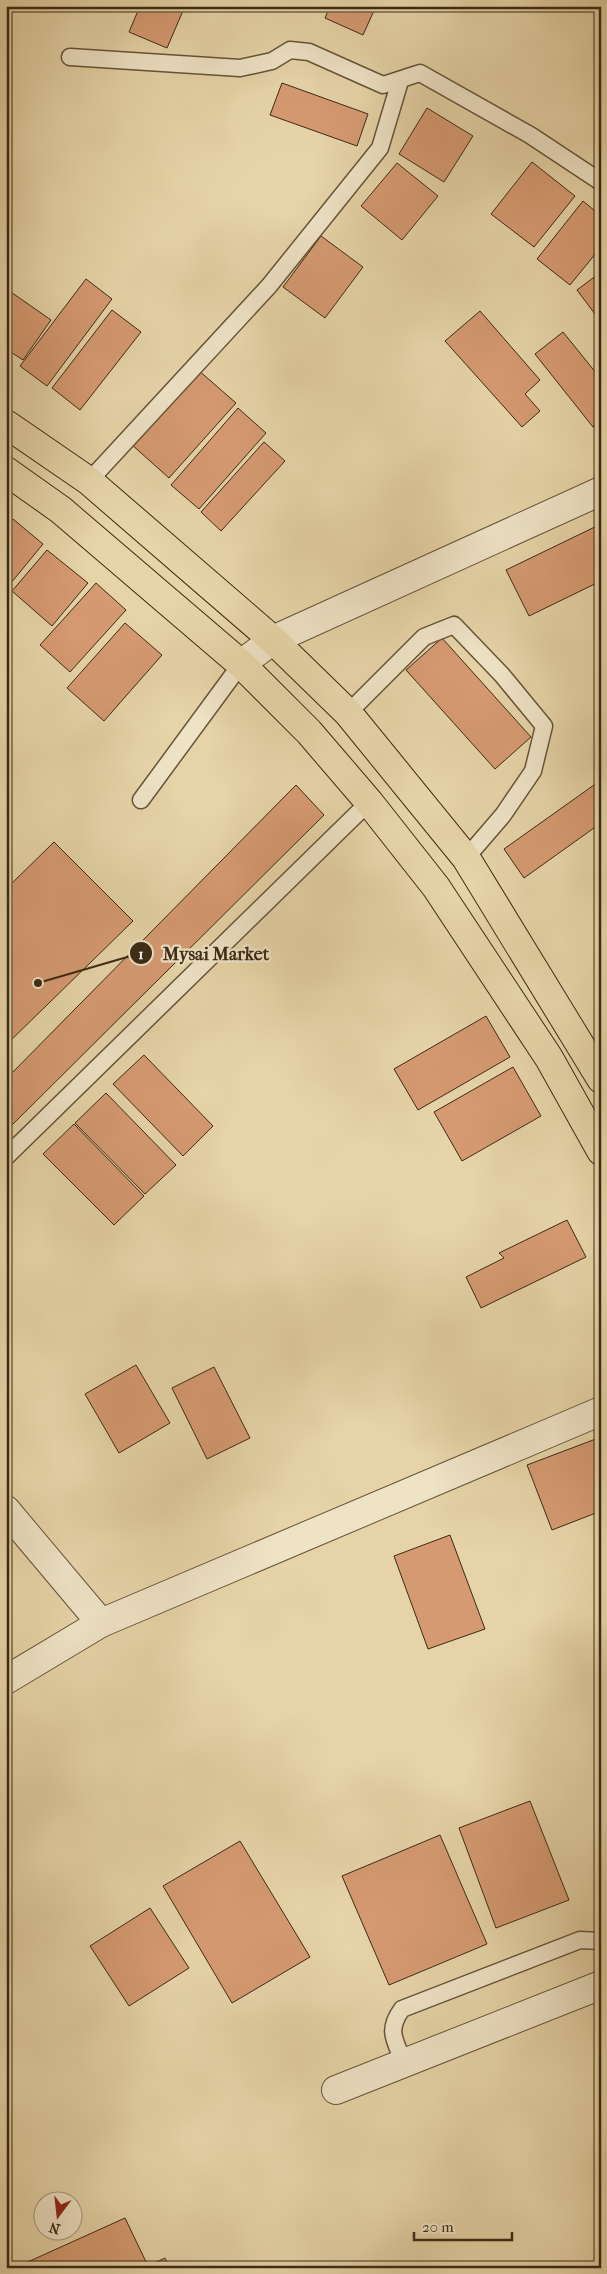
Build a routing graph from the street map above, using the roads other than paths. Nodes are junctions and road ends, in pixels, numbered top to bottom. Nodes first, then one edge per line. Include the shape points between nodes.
1 (70, 57) dead end
2 (400, 81) junction
3 (601, 182) edge
4 (6, 424) edge
5 (6, 471) edge
6 (89, 481) junction
7 (601, 492) edge
8 (273, 640) junction
9 (241, 664) junction
10 (348, 713) junction
11 (141, 800) dead end
12 (370, 802) junction
13 (466, 858) junction
14 (601, 1079) edge
15 (601, 1151) edge
16 (6, 1157) edge
17 (601, 1411) edge
18 (6, 1510) edge
19 (101, 1623) junction
20 (6, 1680) edge
21 (601, 1941) edge
22 (601, 1984) edge
23 (404, 2063) junction
24 (336, 2090) dead end

1 - 2 lane via 240,68 272,61 290,50 309,52 384,85
2 - 3 lane via 420,73 530,135
2 - 6 lane via 380,148 269,286
4 - 6 highway
5 - 9 highway via 61,510
6 - 8 highway
7 - 8 street
8 - 9 street
8 - 10 highway
9 - 11 lane
9 - 12 highway via 309,732
10 - 13 highway
10 - 13 lane via 424,637 454,625 538,718 544,726 533,771 503,815
12 - 15 highway via 442,895 549,1058
12 - 16 lane
13 - 14 highway
17 - 19 street
18 - 19 street
19 - 20 street
21 - 23 lane via 580,1940 402,2009 393,2021 392,2033
22 - 23 street
23 - 24 street

